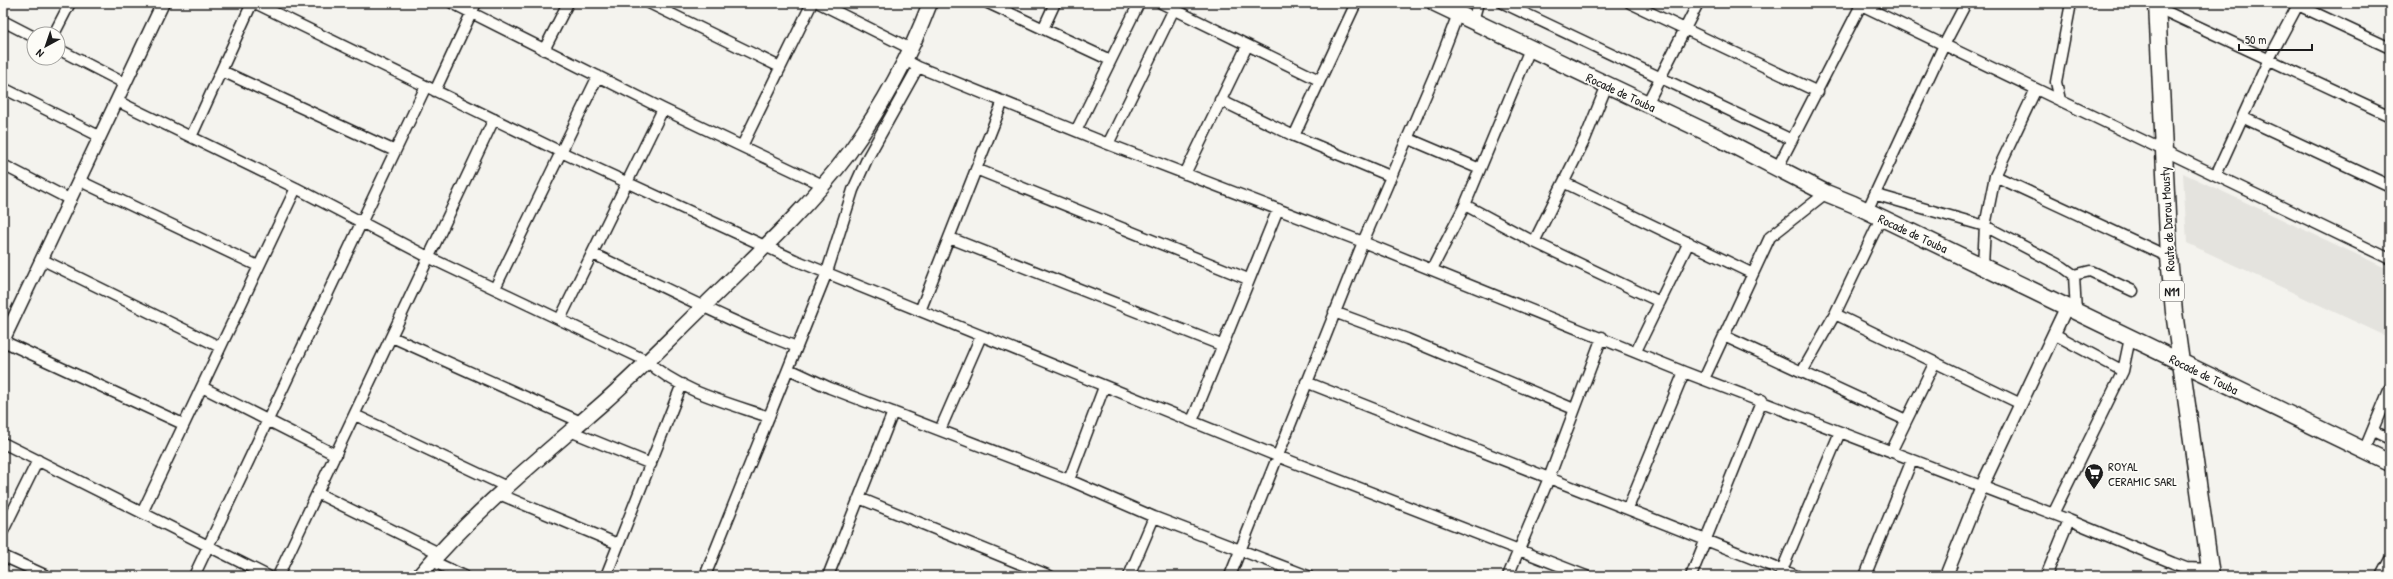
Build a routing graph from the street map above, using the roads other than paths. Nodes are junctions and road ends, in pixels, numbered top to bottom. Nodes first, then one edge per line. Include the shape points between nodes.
1 (70, 3) edge
2 (163, 3) edge
3 (254, 3) edge
4 (452, 3) edge
5 (476, 3) edge
6 (568, 3) edge
7 (649, 3) edge
8 (812, 3) edge
9 (819, 3) edge
10 (930, 3) edge
11 (988, 3) edge
12 (1055, 3) edge
13 (1138, 3) edge
14 (1161, 3) edge
15 (1356, 3) edge
16 (1435, 3) edge
17 (1478, 3) edge
18 (1503, 3) edge
19 (1630, 3) edge
20 (1698, 3) edge
21 (1966, 3) edge
22 (2071, 3) edge
23 (1859, 4) edge
24 (2154, 4) edge
25 (2298, 4) edge
26 (1174, 9) junction
27 (471, 13) junction
28 (1458, 14) junction
29 (3, 21) edge
30 (1473, 21) junction
31 (58, 26) edge
32 (1043, 29) junction
33 (1685, 30) junction
34 (26, 33) edge
35 (1944, 45) junction
36 (1247, 46) junction
37 (2390, 48) edge
38 (1530, 49) junction
39 (544, 50) junction
40 (66, 53) edge
41 (908, 54) junction
42 (2269, 59) junction
43 (1110, 60) junction
44 (780, 66) junction
45 (918, 67) junction
46 (222, 71) junction
47 (598, 76) junction
48 (1660, 79) junction
49 (1320, 80) junction
50 (124, 83) junction
51 (1607, 85) junction
52 (426, 86) junction
53 (3, 88) edge
54 (2036, 89) junction
55 (435, 91) junction
56 (1818, 92) junction
57 (1220, 100) junction
58 (2060, 100) junction
59 (117, 101) junction
60 (1003, 101) junction
61 (1647, 104) junction
62 (663, 109) junction
63 (2390, 116) edge
64 (2244, 118) junction
65 (494, 120) junction
66 (1076, 131) junction
67 (99, 136) junction
68 (1294, 136) junction
69 (192, 137) junction
70 (1407, 138) junction
71 (1792, 140) junction
72 (1108, 144) junction
73 (742, 146) junction
74 (2163, 150) junction
75 (395, 151) junction
76 (561, 152) junction
77 (3, 165) edge
78 (1778, 168) junction
79 (976, 169) junction
80 (1480, 169) junction
81 (1185, 174) junction
82 (2216, 175) junction
83 (1390, 176) junction
84 (1995, 176) junction
85 (80, 181) junction
86 (1565, 182) junction
87 (626, 183) junction
88 (823, 185) junction
89 (2390, 186) edge
90 (296, 188) junction
91 (1826, 193) junction
92 (1876, 195) junction
93 (71, 200) junction
94 (1464, 205) junction
95 (1278, 209) junction
96 (1874, 215) junction
97 (362, 222) junction
98 (1985, 226) junction
99 (950, 238) junction
100 (1362, 242) junction
101 (1534, 242) junction
102 (1689, 242) junction
103 (766, 246) junction
104 (593, 254) junction
105 (2169, 257) junction
106 (430, 258) junction
107 (2390, 259) edge
108 (43, 260) junction
109 (258, 266) junction
110 (1983, 266) junction
111 (1432, 269) junction
112 (827, 272) junction
113 (1751, 273) junction
114 (2074, 275) junction
115 (1248, 279) junction
116 (495, 288) junction
117 (2133, 291) dead end
118 (1660, 302) junction
119 (705, 306) junction
120 (2071, 310) junction
121 (920, 311) junction
122 (1334, 312) junction
123 (1835, 314) junction
124 (560, 319) junction
125 (2054, 334) junction
126 (982, 336) junction
127 (1724, 336) junction
128 (392, 337) junction
129 (1602, 337) junction
130 (2130, 338) junction
131 (3, 341) edge
132 (1221, 345) junction
133 (220, 347) junction
134 (797, 348) junction
135 (1636, 351) junction
136 (647, 361) junction
137 (1935, 362) junction
138 (2179, 362) junction
139 (789, 369) junction
140 (1684, 372) junction
141 (1802, 372) junction
142 (2123, 372) junction
143 (1704, 379) junction
144 (1306, 382) junction
145 (682, 384) junction
146 (202, 386) junction
147 (1104, 386) junction
148 (2390, 388) edge
149 (1762, 400) junction
150 (2021, 404) junction
151 (1574, 409) junction
152 (893, 412) junction
153 (355, 415) junction
154 (769, 417) junction
155 (267, 420) junction
156 (1906, 420) junction
157 (1192, 421) junction
158 (183, 424) junction
159 (575, 427) junction
160 (940, 430) junction
161 (2373, 431) junction
162 (1840, 432) junction
163 (2390, 439) edge
164 (3, 443) edge
165 (2364, 451) junction
166 (1891, 452) junction
167 (336, 455) junction
168 (1277, 456) junction
169 (38, 460) junction
170 (1912, 460) junction
171 (2390, 463) edge
172 (651, 464) junction
173 (1549, 478) junction
174 (1069, 480) junction
175 (1982, 486) junction
176 (503, 490) junction
177 (317, 493) junction
178 (860, 498) junction
179 (1628, 508) junction
180 (142, 513) junction
181 (2053, 514) junction
182 (1154, 517) junction
183 (2069, 520) junction
184 (3, 531) edge
185 (1706, 538) junction
186 (618, 544) junction
187 (208, 546) junction
188 (1241, 549) junction
189 (1520, 549) junction
190 (3, 556) edge
191 (436, 557) junction
192 (2390, 559) edge
193 (1782, 570) junction
194 (2211, 572) edge
195 (47, 576) edge
196 (194, 576) edge
197 (268, 576) edge
198 (278, 576) edge
199 (419, 576) edge
200 (464, 576) edge
201 (606, 576) edge
202 (705, 576) edge
203 (828, 576) edge
204 (1050, 576) edge
205 (1128, 576) edge
206 (1230, 576) edge
207 (1308, 576) edge
208 (1508, 576) edge
209 (1586, 576) edge
210 (1691, 576) edge
211 (1797, 576) edge
212 (1865, 576) edge
213 (1946, 576) edge
214 (2046, 576) edge
215 (2381, 576) edge

1 - 31 street
2 - 50 street
3 - 46 street
3 - 52 street
4 - 27 street
5 - 27 street
6 - 39 street
7 - 44 street
8 - 44 street
9 - 41 street
10 - 41 main road
11 - 32 street
12 - 32 street
13 - 43 street
14 - 26 street
15 - 49 street
16 - 28 main road, Rocade de Touba
17 - 30 street
18 - 48 street
19 - 33 street
20 - 33 street
21 - 35 street
22 - 58 street via 2056,82
23 - 35 street
23 - 56 street
24 - 42 street
24 - 74 main road, Route de Darou Mousty / N11
25 - 37 street
25 - 42 street
26 - 36 street
26 - 72 street
27 - 39 street
27 - 55 street
28 - 30 main road, Rocade de Touba
28 - 70 street
29 - 34 street
30 - 38 main road, Rocade de Touba
32 - 43 street
33 - 48 street
33 - 56 street
35 - 54 street
35 - 92 street
36 - 49 street
36 - 57 street
38 - 51 main road, Rocade de Touba
38 - 80 street
39 - 47 street
40 - 50 street
41 - 45 street
41 - 88 main road via 862,133
42 - 63 street
42 - 64 street
43 - 66 street
44 - 73 street
45 - 60 street
45 - 112 street via 868,157 853,190
46 - 69 street
46 - 75 street
47 - 62 street
47 - 76 street
48 - 61 street
48 - 71 street
49 - 68 street
50 - 59 street
51 - 61 main road, Rocade de Touba
51 - 86 street
52 - 55 street
52 - 75 street
53 - 67 street
54 - 58 street
54 - 84 street
55 - 65 street
56 - 71 street
57 - 68 street
57 - 81 street
58 - 74 street
59 - 67 street
59 - 69 street
60 - 66 street
60 - 79 street
61 - 78 main road, Rocade de Touba
62 - 73 street
62 - 87 street
64 - 82 street
64 - 89 street
65 - 76 street
65 - 106 street
66 - 72 street
67 - 85 street
68 - 83 street
69 - 90 street
70 - 80 street
70 - 83 street
71 - 78 street
72 - 81 street
73 - 88 street
74 - 82 street
74 - 105 main road, Route de Darou Mousty / N11
75 - 97 street
76 - 87 street
76 - 116 street
77 - 93 street
78 - 91 main road, Rocade de Touba
79 - 99 street
79 - 115 street
80 - 94 street
81 - 95 street
82 - 107 street
83 - 100 street
84 - 98 street
84 - 105 street
85 - 93 street
85 - 109 street
86 - 101 street
86 - 102 street
87 - 103 street
87 - 104 street
88 - 103 main road
90 - 97 street
90 - 109 street
91 - 96 main road, Rocade de Touba
91 - 113 street via 1770,237
92 - 96 street
92 - 98 street
93 - 108 street
94 - 101 street
94 - 111 street
95 - 100 street
95 - 115 street
96 - 110 main road, Rocade de Touba
96 - 123 street
97 - 106 street
97 - 155 street
98 - 110 street
98 - 114 street
99 - 121 street
99 - 132 street
100 - 111 street
100 - 122 street
101 - 118 street
102 - 113 street
102 - 118 street
103 - 112 street
103 - 119 main road
104 - 119 street
104 - 124 street
105 - 138 main road, Route de Darou Mousty / N11
106 - 116 street
106 - 128 street
108 - 131 street
108 - 133 street
109 - 133 street
110 - 120 main road, Rocade de Touba
111 - 129 street
112 - 121 street
112 - 134 street
113 - 127 street
114 - 117 street via 2090,272
114 - 120 street
115 - 132 street
116 - 124 street
118 - 135 street
119 - 134 street via 727,319
119 - 136 main road
120 - 125 street
120 - 130 main road, Rocade de Touba
121 - 126 street
122 - 144 street
122 - 151 street via 1408,339
123 - 137 street
123 - 141 street
124 - 136 street
125 - 142 street
125 - 150 street
126 - 147 street
126 - 160 street
127 - 141 street
127 - 143 street
128 - 153 street
128 - 159 street
129 - 135 street
129 - 151 street
130 - 138 main road, Rocade de Touba
130 - 142 street
131 - 158 street
132 - 157 street
133 - 146 street
134 - 139 street
135 - 140 street
136 - 145 street
136 - 159 main road
137 - 150 street
137 - 156 street
138 - 165 main road, Rocade de Touba
138 - 194 main road, Route de Darou Mousty / N11 via 2193,438
139 - 152 street
139 - 154 street
140 - 143 street
140 - 179 street
141 - 156 street
142 - 181 street
143 - 149 street
144 - 168 street
144 - 173 street
145 - 154 street
145 - 172 street
146 - 155 street
146 - 158 street
147 - 157 street
147 - 174 street
148 - 161 street
149 - 162 street
149 - 185 street
150 - 175 street
151 - 173 street
152 - 160 street
152 - 178 street
153 - 167 street
153 - 176 street
154 - 202 street
155 - 167 street
155 - 187 street
156 - 166 street
157 - 168 street
158 - 180 street
159 - 172 street
159 - 176 main road
160 - 174 street
161 - 163 street
161 - 165 street
162 - 166 street
162 - 193 street
164 - 169 street
165 - 171 main road, Rocade de Touba
166 - 170 street
167 - 177 street
168 - 188 street
168 - 189 street
169 - 180 street
169 - 184 street
170 - 175 street
170 - 212 street
172 - 186 street
173 - 179 street
173 - 189 street
174 - 182 street
175 - 181 street
175 - 213 street
176 - 186 street
176 - 191 main road via 447,542
177 - 191 street
177 - 198 street
178 - 203 street
178 - 204 street
179 - 185 street
180 - 187 street
181 - 183 street
182 - 188 street
182 - 205 street
183 - 194 street via 2186,568
183 - 214 street
185 - 193 street
185 - 210 street
186 - 201 street
187 - 196 street
187 - 197 street
188 - 206 street
188 - 207 street
189 - 208 street
189 - 209 street
190 - 195 street
191 - 199 main road
191 - 200 street
192 - 215 street
193 - 211 street

